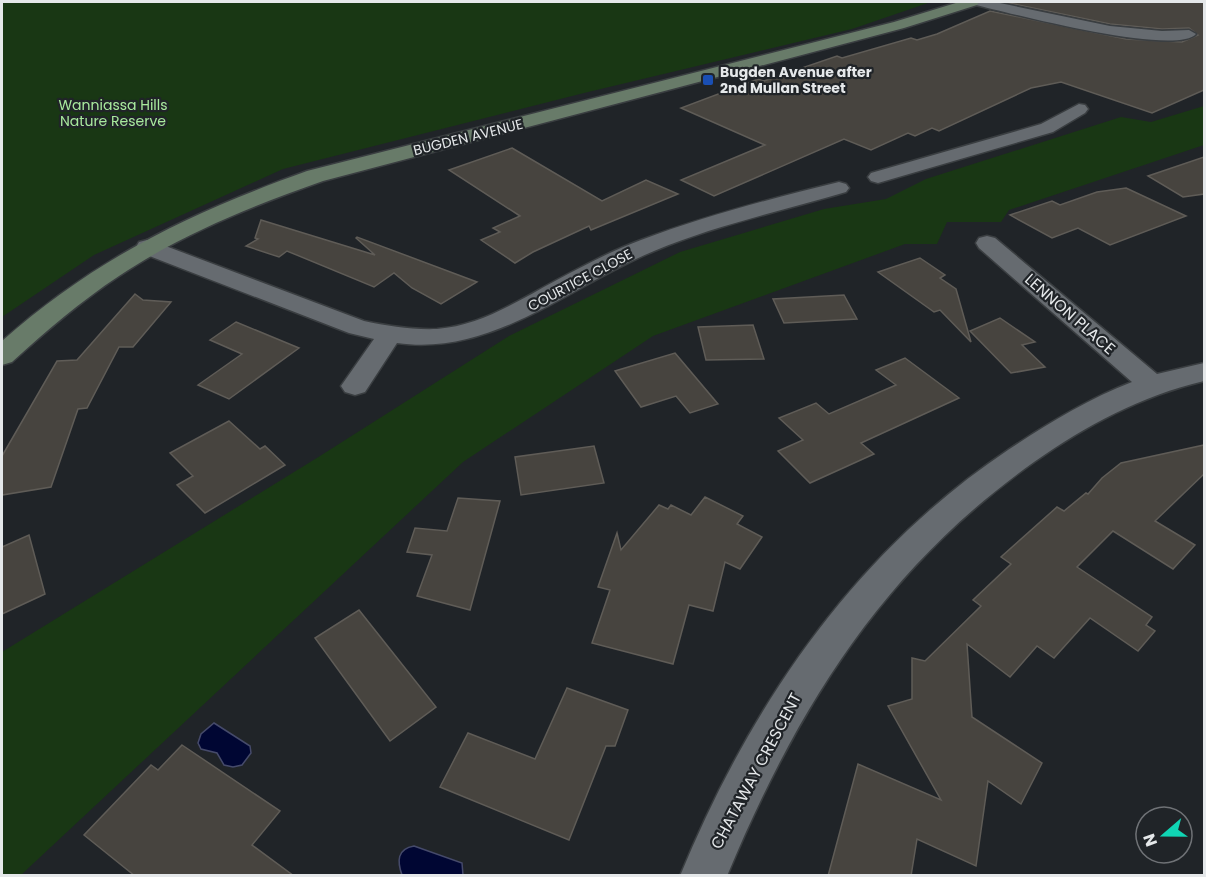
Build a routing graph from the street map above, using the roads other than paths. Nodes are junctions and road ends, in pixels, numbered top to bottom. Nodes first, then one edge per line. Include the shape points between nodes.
1 (972, 2) edge
2 (981, 2) edge
3 (1204, 38) edge
4 (1079, 109) dead end
5 (987, 243) dead end
6 (147, 247) junction
7 (389, 336) junction
8 (2, 356) edge
9 (1204, 372) edge
10 (1152, 385) junction
11 (355, 386) dead end
12 (703, 876) edge

1 - 6 street, BUGDEN AVENUE via 899,25 315,176 228,207
2 - 3 street via 1116,32 1153,35 1193,28
4 - 7 street, COURTICE CLOSE via 1047,128 677,235 631,253 489,327 439,338
5 - 10 street, LENNON PLACE
6 - 7 street, COURTICE CLOSE via 358,328
6 - 8 street, BUGDEN AVENUE via 60,303
7 - 11 street
9 - 10 street, CHATAWAY CRESCENT
10 - 12 street, CHATAWAY CRESCENT via 1074,421 999,468 903,553 854,607 784,710

